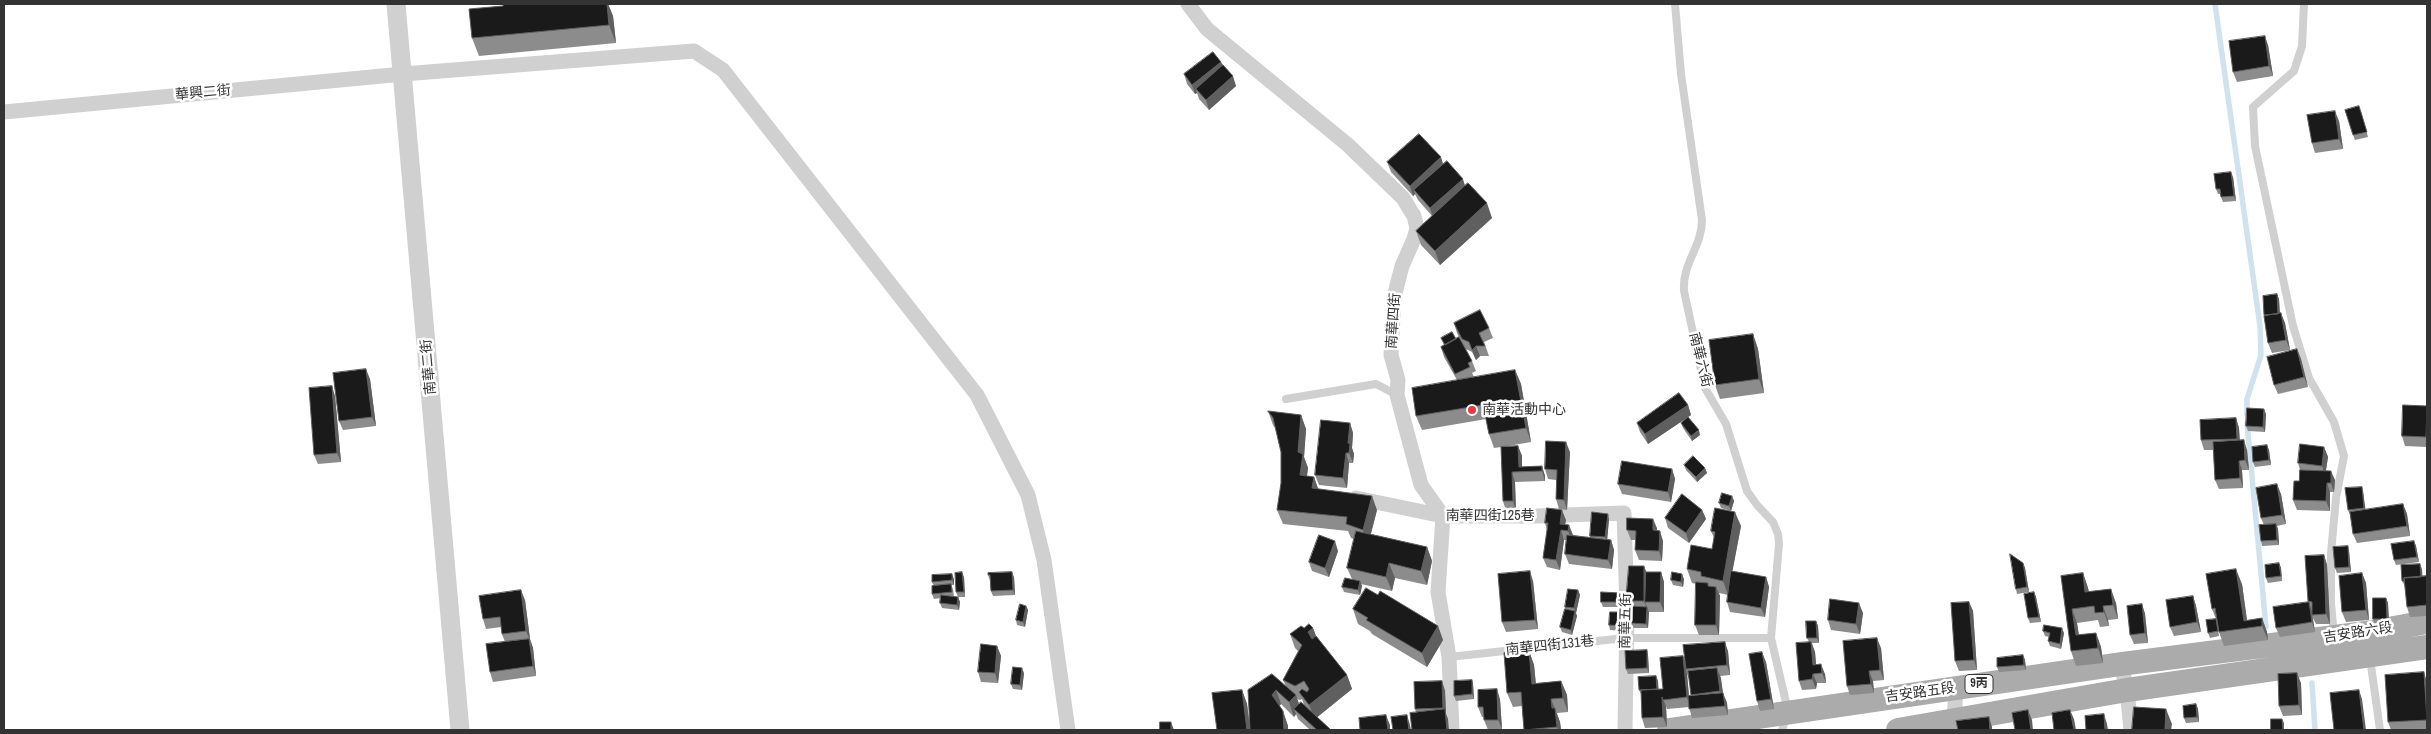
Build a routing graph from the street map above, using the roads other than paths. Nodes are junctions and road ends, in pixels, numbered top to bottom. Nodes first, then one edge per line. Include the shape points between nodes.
1 (396, 4) edge
2 (1188, 4) edge
3 (1675, 4) edge
4 (2304, 4) edge
5 (403, 74) junction
6 (4, 112) edge
7 (1397, 395) junction
8 (1286, 399) dead end
9 (1338, 494) edge
10 (1624, 513) joint
11 (1443, 516) junction
12 (2427, 622) edge
13 (1625, 638) junction
14 (1771, 638) junction
15 (2334, 638) junction
16 (2290, 643) joint
17 (2368, 645) junction
18 (2427, 647) edge
19 (1448, 658) junction
20 (2121, 664) junction
21 (1956, 688) junction
22 (2127, 690) junction
23 (1785, 721) edge
24 (1955, 726) edge
25 (460, 730) edge
26 (1068, 730) edge
27 (1452, 730) edge
28 (1625, 730) edge
29 (1669, 730) edge
30 (1898, 730) edge
31 (2131, 730) edge
32 (2380, 730) edge

1 - 5 street, 南華二街
2 - 7 street, 南華四街 via 1207,29 1348,144 1403,198 1414,216 1414,239 1402,266 1394,297 1391,355 1398,380
3 - 14 lane, 南華六街 via 1681,74 1702,220 1702,234 1686,266 1684,291 1705,388 1726,424 1747,491 1773,522 1778,534
4 - 15 lane via 2302,46 2294,71 2253,107 2255,146 2293,326 2309,378 2334,422 2344,456 2330,553
5 - 6 street, 華興二街
5 - 25 street, 南華二街
5 - 26 street, 華興二街 via 694,50 724,70 977,395 1028,495 1044,560
7 - 8 lane via 1376,384
7 - 11 street, 南華四街 via 1421,485
9 - 11 street, 南華四街125巷
10 - 11 street, 南華四街125巷
10 - 13 street, 南華五街
11 - 19 street via 1438,592
12 - 17 main road, 吉安路六段 / 9丙
13 - 14 lane, 南華四街131巷
13 - 19 lane, 南華四街131巷
13 - 28 street, 南華五街
14 - 23 lane, 南華六街
15 - 16 main road, 吉安路六段 / 9丙
15 - 17 main road, 吉安路六段 / 9丙
16 - 20 main road, 吉安路五段 / 9丙
17 - 18 main road, 吉安路六段 / 9丙
17 - 22 main road, 吉安路六段 / 9丙 via 2300,665
17 - 32 lane
19 - 27 street
20 - 21 main road, 吉安路五段 / 9丙
20 - 22 street
21 - 23 main road, 吉安路五段 / 9丙
21 - 24 street
22 - 24 main road, 9丙
22 - 31 street
23 - 29 main road, 吉安路五段 / 9丙
24 - 30 main road, 9丙

